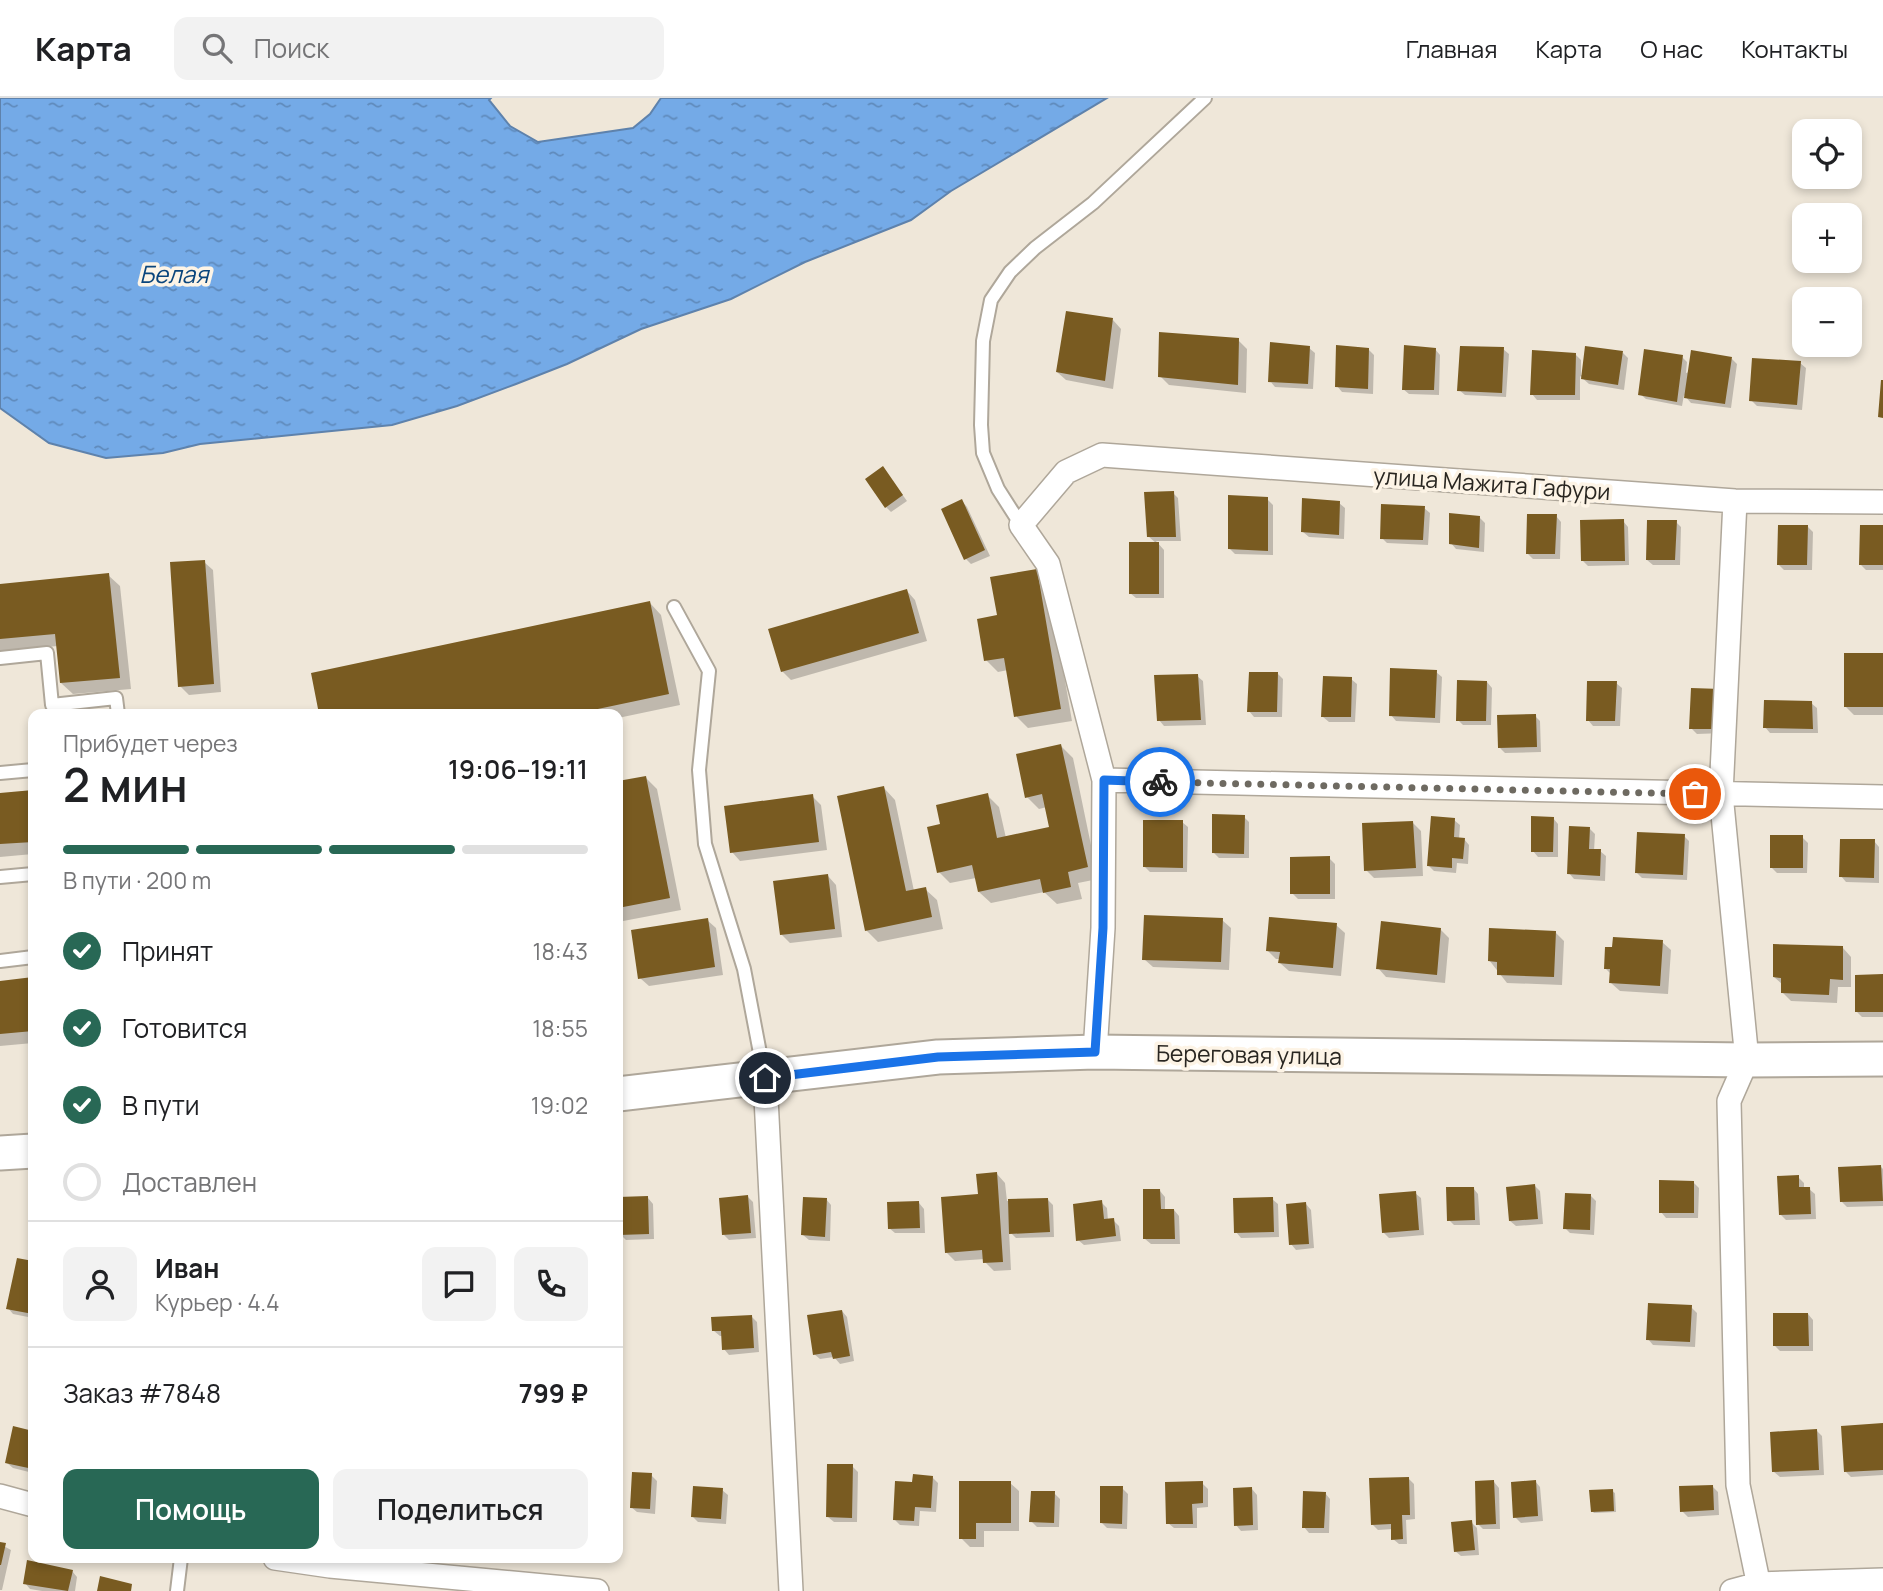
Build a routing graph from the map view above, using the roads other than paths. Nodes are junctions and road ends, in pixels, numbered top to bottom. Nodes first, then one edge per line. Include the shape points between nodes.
1 (1205, 98) edge
2 (1735, 501) junction
3 (1883, 502) edge
4 (1021, 525) junction
5 (674, 607) dead end
6 (0, 658) edge
7 (117, 709) edge
8 (28, 770) edge
9 (0, 773) edge
10 (1104, 780) junction
11 (1721, 794) junction
12 (1883, 797) edge
13 (28, 874) edge
14 (0, 877) edge
15 (28, 958) edge
16 (0, 961) edge
17 (1095, 1052) junction
18 (1883, 1059) edge
19 (1747, 1060) junction
20 (765, 1078) junction
21 (623, 1093) edge
22 (28, 1151) edge
23 (0, 1153) edge
24 (0, 1496) edge
25 (28, 1503) edge
26 (180, 1563) edge
27 (310, 1563) edge
28 (1883, 1580) edge
29 (1759, 1587) edge
30 (177, 1591) edge
31 (597, 1591) edge
32 (791, 1591) edge
33 (1732, 1591) edge

1 - 4 lane via 1093,203 1035,248 1010,272 991,300 984,341 983,453 998,489
2 - 3 street, улица Мажита Гафури
2 - 4 street, улица Мажита Гафури via 1102,455 1066,472
2 - 11 street
4 - 10 street via 1048,564
5 - 20 lane via 709,671 699,770 705,845 744,969
6 - 7 lane via 47,653 52,705 116,698
8 - 9 lane
10 - 11 street
10 - 17 street via 1103,928
11 - 12 street
11 - 19 street
13 - 14 lane
15 - 16 lane
17 - 19 main road, Береговая улица
17 - 20 main road, Береговая улица via 938,1057
18 - 19 main road, Береговая улица
19 - 29 street via 1729,1101 1738,1485
20 - 21 main road, Береговая улица
20 - 32 street
22 - 23 main road
24 - 25 street
26 - 30 lane
27 - 31 street
28 - 29 street
29 - 33 street

